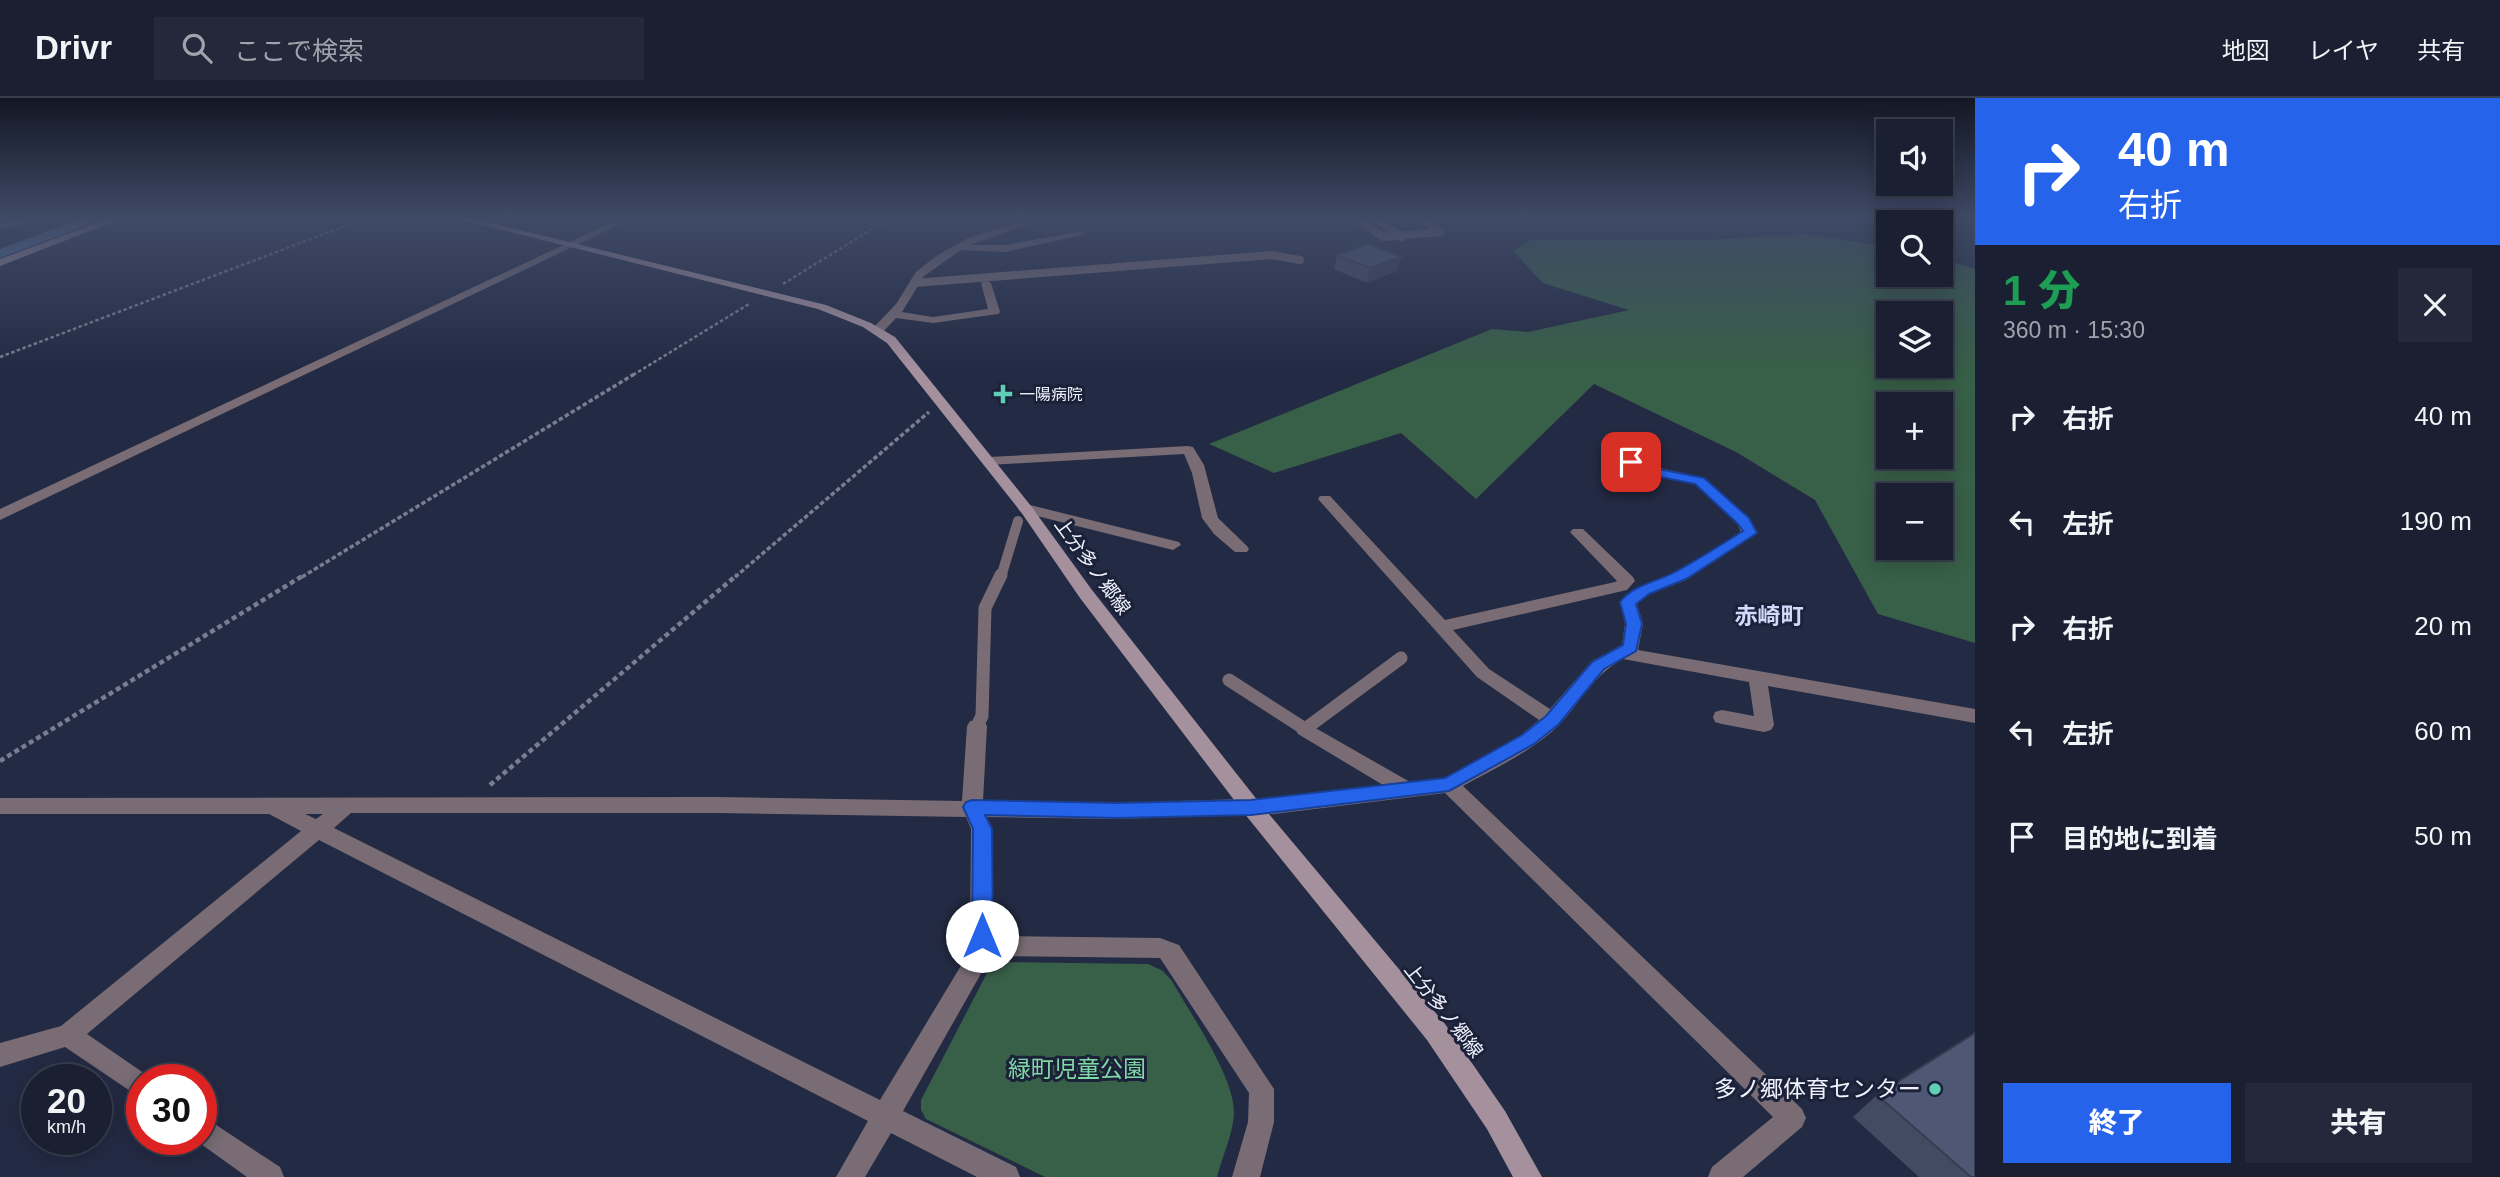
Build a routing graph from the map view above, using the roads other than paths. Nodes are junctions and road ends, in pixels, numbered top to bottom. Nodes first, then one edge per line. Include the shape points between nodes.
1 (525, 268) edge
2 (663, 268) edge
3 (927, 268) edge
4 (1115, 268) edge
5 (914, 283) junction
6 (986, 283) dead end
7 (895, 314) junction
8 (878, 330) junction
9 (989, 461) junction
10 (1631, 462) dead end
11 (1325, 499) dead end
12 (1020, 509) junction
13 (0, 515) edge
14 (1578, 532) dead end
15 (1173, 545) dead end
16 (1241, 549) dead end
17 (1621, 586) junction
18 (1639, 594) junction
19 (1440, 627) junction
20 (1620, 653) junction
21 (1401, 658) dead end
22 (1757, 677) junction
23 (1229, 680) dead end
24 (1975, 716) edge
25 (1722, 717) dead end
26 (1552, 720) junction
27 (977, 726) joint
28 (1305, 729) junction
29 (1449, 785) junction
30 (1409, 791) junction
31 (0, 806) edge
32 (345, 807) junction
33 (972, 807) junction
34 (1251, 807) junction
35 (274, 808) junction
36 (317, 830) junction
37 (981, 946) junction
38 (68, 1035) junction
39 (0, 1055) edge
40 (126, 1076) edge
41 (885, 1116) junction
42 (217, 1139) edge
43 (270, 1177) edge
44 (850, 1177) edge
45 (1006, 1177) edge
46 (1246, 1177) edge
47 (1528, 1177) edge
48 (1722, 1177) edge

1 - 13 street
2 - 8 main road, 上分多ノ郷線 via 839,313
3 - 5 street
4 - 5 lane
5 - 7 street
6 - 7 street via 994,312 933,320
7 - 8 street
8 - 9 main road, 上分多ノ郷線
9 - 12 main road, 上分多ノ郷線
9 - 16 street via 1188,450 1195,459 1209,516
10 - 18 street via 1700,481 1744,521 1750,533 1680,576
11 - 19 street
12 - 15 street
12 - 27 lane via 1000,579 985,607 982,716
12 - 34 main road, 上分多ノ郷線
14 - 17 street via 1625,576
17 - 18 street
17 - 19 street
18 - 20 street via 1628,602 1633,640 1630,648
19 - 26 street via 1483,673
20 - 22 street
20 - 26 street via 1598,666
21 - 28 lane
22 - 24 street
22 - 25 street via 1763,725
23 - 28 lane
26 - 29 street via 1528,740
27 - 33 street
28 - 30 street
29 - 30 street
29 - 48 street via 1793,1118
30 - 34 street
31 - 35 street
32 - 33 street
32 - 35 street
32 - 36 street
33 - 34 street via 1117,811
33 - 37 street via 982,829
34 - 47 main road, 上分多ノ郷線 via 1436,1032 1496,1120
35 - 36 street
36 - 38 street
36 - 41 street
37 - 41 street
37 - 46 street via 1160,948 1171,952 1261,1089 1264,1103
38 - 39 street
38 - 40 street
41 - 44 street
41 - 45 street
42 - 43 street

